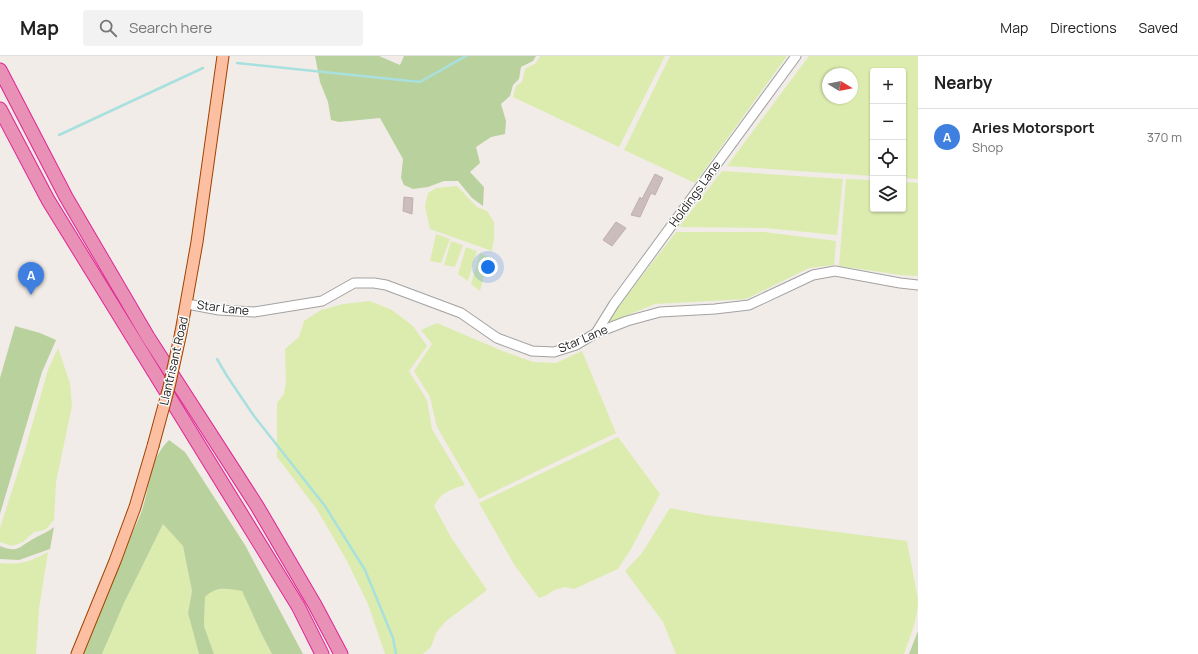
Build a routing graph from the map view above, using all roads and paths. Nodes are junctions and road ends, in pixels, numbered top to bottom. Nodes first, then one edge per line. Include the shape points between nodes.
1 (223, 56) edge
2 (796, 56) edge
3 (0, 70) edge
4 (0, 109) edge
5 (918, 285) edge
6 (187, 304) junction
7 (596, 333) junction
8 (77, 654) edge
9 (322, 654) edge
10 (341, 654) edge

1 - 6 main road, Llantrisant Road
2 - 7 street, Holdings Lane via 614,304
3 - 10 highway via 74,210 148,337 260,512
4 - 9 highway via 48,200 298,606
5 - 7 street, Star Lane via 835,271 813,275 749,305 660,312
6 - 7 street, Star Lane via 218,310 254,312 322,301 354,283 374,282 461,313 497,338 532,351 554,352 576,345
6 - 8 main road, Llantrisant Road, bridge via 169,387 135,506

